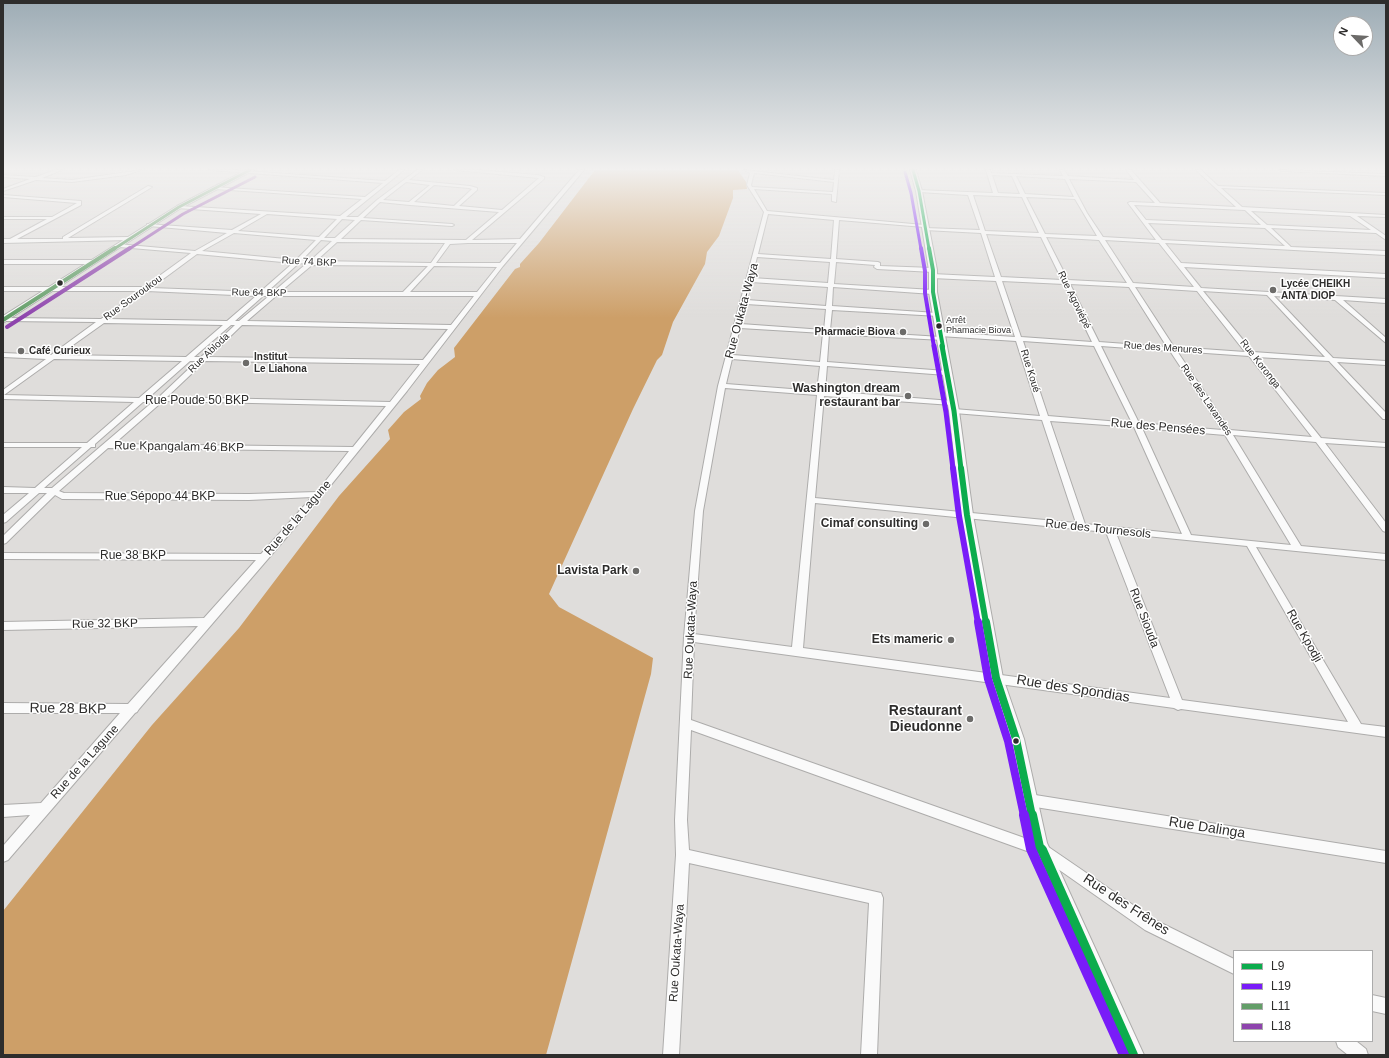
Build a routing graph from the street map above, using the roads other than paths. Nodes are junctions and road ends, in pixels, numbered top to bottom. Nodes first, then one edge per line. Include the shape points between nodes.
1 (49, 219) edge
2 (96, 219) edge
3 (155, 219) edge
4 (159, 219) edge
5 (255, 219) edge
6 (340, 219) edge
7 (358, 219) edge
8 (377, 219) edge
9 (492, 219) edge
10 (540, 219) edge
11 (764, 219) edge
12 (837, 219) edge
13 (850, 219) edge
14 (924, 219) edge
15 (978, 219) edge
16 (1035, 219) edge
17 (1089, 219) edge
18 (1257, 219) edge
19 (1359, 219) edge
20 (1145, 221) joint
21 (452, 225) dead end
22 (149, 226) junction
23 (925, 227) junction
24 (1266, 227) junction
25 (982, 231) junction
26 (233, 232) junction
27 (1377, 232) junction
28 (1042, 234) junction
29 (1100, 238) junction
30 (1386, 238) edge
31 (64, 239) junction
32 (320, 239) junction
33 (335, 240) junction
34 (3, 241) edge
35 (10, 241) junction
36 (123, 241) junction
37 (522, 241) junction
38 (1160, 241) junction
39 (449, 242) junction
40 (467, 242) junction
41 (3, 244) edge
42 (1290, 248) junction
43 (195, 253) junction
44 (1386, 253) edge
45 (756, 255) junction
46 (832, 261) junction
47 (3, 262) edge
48 (82, 262) junction
49 (92, 262) junction
50 (297, 262) junction
51 (311, 263) junction
52 (1180, 264) junction
53 (432, 265) junction
54 (501, 265) junction
55 (933, 273) junction
56 (1386, 276) edge
57 (999, 278) junction
58 (750, 280) junction
59 (1064, 282) junction
60 (830, 284) junction
61 (1130, 285) junction
62 (40, 288) junction
63 (52, 288) junction
64 (3, 289) edge
65 (145, 289) junction
66 (1200, 290) junction
67 (933, 292) junction
68 (259, 294) junction
69 (274, 294) junction
70 (405, 294) junction
71 (477, 294) junction
72 (1270, 295) junction
73 (1338, 299) junction
74 (744, 302) junction
75 (1386, 302) edge
76 (829, 307) junction
77 (937, 314) junction
78 (4, 317) edge
79 (103, 320) junction
80 (229, 323) junction
81 (241, 323) junction
82 (737, 326) junction
83 (452, 327) junction
84 (826, 332) junction
85 (940, 336) junction
86 (1020, 338) junction
87 (1386, 341) edge
88 (1095, 343) junction
89 (1171, 348) junction
90 (1252, 354) junction
91 (3, 355) edge
92 (53, 357) junction
93 (729, 357) junction
94 (187, 359) junction
95 (203, 359) junction
96 (1330, 359) junction
97 (425, 362) junction
98 (1386, 363) edge
99 (823, 364) junction
100 (946, 373) junction
101 (722, 386) junction
102 (3, 393) edge
103 (820, 394) junction
104 (3, 397) edge
105 (161, 399) junction
106 (140, 400) junction
107 (391, 404) junction
108 (953, 407) junction
109 (1386, 417) edge
110 (1045, 418) junction
111 (1137, 426) junction
112 (1228, 433) junction
113 (1320, 440) junction
114 (3, 445) edge
115 (90, 445) junction
116 (1386, 445) edge
117 (106, 446) junction
118 (355, 449) junction
119 (3, 490) edge
120 (35, 490) junction
121 (54, 491) junction
122 (319, 494) junction
123 (811, 500) junction
124 (967, 515) junction
125 (3, 520) edge
126 (1081, 526) junction
127 (1386, 529) edge
128 (1110, 530) junction
129 (1188, 538) junction
130 (3, 541) edge
131 (1250, 544) junction
132 (1298, 548) junction
133 (3, 556) edge
134 (263, 557) junction
135 (1386, 557) edge
136 (206, 622) junction
137 (3, 626) edge
138 (690, 637) junction
139 (797, 651) junction
140 (996, 678) junction
141 (1178, 705) junction
142 (3, 708) edge
143 (133, 709) junction
144 (686, 723) junction
145 (1358, 729) junction
146 (1386, 732) edge
147 (1029, 800) junction
148 (43, 809) junction
149 (3, 811) edge
150 (1042, 850) junction
151 (683, 855) junction
152 (3, 856) edge
153 (1386, 857) edge
154 (1233, 966) edge
155 (1373, 1003) edge
156 (1386, 1006) edge
157 (1345, 1042) edge
158 (671, 1055) edge
159 (869, 1055) edge
160 (1133, 1055) edge
161 (1360, 1055) edge

1 - 35 street
2 - 31 street
3 - 36 main road
4 - 22 main road
5 - 26 street, Rue Souroukou
6 - 32 street
7 - 33 street, Rue Abloda
8 - 21 street
9 - 40 street
10 - 37 street, Rue de la Lagune
11 - 45 street, Rue Oukata-Waya
12 - 46 street
13 - 23 street
14 - 23 street
15 - 25 street, Rue Koué
16 - 28 street, Rue Agoviépé
17 - 29 street, Rue des Lavandes
18 - 24 street
19 - 27 street
20 - 24 street
20 - 38 street, Rue Koronga
22 - 26 street
22 - 36 main road
23 - 25 street
23 - 55 street
24 - 27 street
24 - 42 street
25 - 28 street
25 - 57 street, Rue Koué
26 - 32 street
26 - 43 street, Rue Souroukou
27 - 30 street
28 - 29 street
28 - 59 street, Rue Agoviépé
29 - 38 street
29 - 61 street, Rue des Lavandes
31 - 35 street, Rue 74 BKP
31 - 36 street, Rue 74 BKP
32 - 33 street
32 - 50 street
33 - 39 street
33 - 51 street, Rue Abloda
34 - 35 street, Rue 74 BKP
35 - 41 street
36 - 43 street, Rue 74 BKP
36 - 48 main road
36 - 49 main road
37 - 40 street
37 - 54 street, Rue de la Lagune
38 - 42 street
38 - 52 street, Rue Koronga
39 - 40 street
39 - 53 street
42 - 44 street
43 - 50 street, Rue 74 BKP
43 - 65 street, Rue Souroukou
45 - 46 street
45 - 58 street, Rue Oukata-Waya
46 - 55 street via 878,264 877,267
46 - 60 street
47 - 48 street
48 - 49 street
48 - 62 main road
49 - 63 main road
50 - 51 street, Rue 74 BKP
50 - 68 street
51 - 53 street, Rue 74 BKP
51 - 69 street, Rue Abloda
52 - 56 street
52 - 66 street, Rue Koronga
53 - 54 street, Rue 74 BKP
53 - 70 street
54 - 71 street, Rue de la Lagune
55 - 57 street
55 - 67 street
57 - 59 street
57 - 86 street, Rue Koué
58 - 60 street
58 - 74 street, Rue Oukata-Waya
59 - 61 street
59 - 88 street, Rue Agoviépé
60 - 67 street
60 - 76 street
61 - 66 street
61 - 89 street, Rue des Lavandes
62 - 63 street, Rue 64 BKP
62 - 64 street, Rue 64 BKP
62 - 78 main road
63 - 65 street, Rue 64 BKP
63 - 78 main road
65 - 68 street, Rue 64 BKP
65 - 79 street, Rue Souroukou
66 - 72 street
66 - 90 street, Rue Koronga
67 - 77 street
68 - 69 street, Rue 64 BKP
68 - 80 street
69 - 70 street, Rue 64 BKP
69 - 81 street, Rue Abloda
70 - 71 street, Rue 64 BKP
71 - 83 street, Rue de la Lagune
72 - 73 street
72 - 96 street
73 - 75 street
73 - 87 street
74 - 76 street
74 - 82 street, Rue Oukata-Waya
76 - 77 street
76 - 84 street
77 - 85 street
78 - 79 street
79 - 80 street
79 - 92 street, Rue Souroukou
80 - 81 street
80 - 94 street
81 - 83 street
81 - 95 street, Rue Abloda
82 - 84 street, Rue des Menures
82 - 93 street, Rue Oukata-Waya
83 - 97 street, Rue de la Lagune
84 - 85 street, Rue des Menures
84 - 99 street
85 - 86 street, Rue des Menures
85 - 100 street
86 - 88 street, Rue des Menures
86 - 110 street, Rue Koué
88 - 89 street, Rue des Menures
88 - 111 street, Rue Agoviépé
89 - 90 street, Rue des Menures
89 - 112 street, Rue des Lavandes
90 - 96 street, Rue des Menures
90 - 113 street, Rue Koronga
91 - 92 street
92 - 94 street
92 - 102 street, Rue Souroukou
93 - 99 street
93 - 101 street, Rue Oukata-Waya
94 - 95 street
94 - 106 street
95 - 97 street
95 - 105 street, Rue Abloda
96 - 98 street, Rue des Menures
96 - 109 street
97 - 107 street, Rue de la Lagune
99 - 100 street
99 - 103 street
100 - 108 street
101 - 103 street, Rue des Pensées
101 - 138 street, Rue Oukata-Waya via 700,511
103 - 108 street, Rue des Pensées
103 - 123 street
104 - 106 street, Rue Poude 50 BKP
105 - 106 street, Rue Poude 50 BKP
105 - 107 street, Rue Poude 50 BKP
105 - 117 street, Rue Abloda
106 - 115 street
107 - 118 street, Rue de la Lagune
108 - 110 street, Rue des Pensées
108 - 124 street
110 - 111 street, Rue des Pensées
110 - 126 street, Rue Koué
111 - 112 street, Rue des Pensées
111 - 129 street, Rue Agoviépé
112 - 113 street, Rue des Pensées
112 - 132 street, Rue des Lavandes
113 - 116 street, Rue des Pensées
113 - 127 street, Rue Koronga
114 - 115 street, Rue Kpangalam 46 BKP
115 - 117 street, Rue Kpangalam 46 BKP
115 - 120 street
117 - 118 street, Rue Kpangalam 46 BKP
117 - 121 street, Rue Abloda
118 - 122 street, Rue de la Lagune
119 - 120 street, Rue Sépopo 44 BKP
120 - 121 street, Rue Sépopo 44 BKP
120 - 125 street
121 - 122 street, Rue Sépopo 44 BKP via 62,496 249,497
121 - 130 street, Rue Abloda
122 - 134 street, Rue de la Lagune
123 - 124 street, Rue des Tournesols
123 - 139 street
124 - 126 street, Rue des Tournesols
124 - 140 street
126 - 128 street, Rue des Tournesols
128 - 129 street, Rue des Tournesols
128 - 141 street, Rue Siouda
129 - 131 street, Rue des Tournesols
131 - 132 street, Rue des Tournesols
131 - 145 street, Rue Kpodji
132 - 135 street, Rue des Tournesols
133 - 134 street, Rue 38 BKP
134 - 136 street, Rue de la Lagune
136 - 137 street, Rue 32 BKP
136 - 143 street, Rue de la Lagune
138 - 139 street, Rue des Spondias
138 - 144 street, Rue Oukata-Waya
139 - 140 street, Rue des Spondias
140 - 141 street, Rue des Spondias
140 - 147 street via 1016,739
141 - 145 street, Rue des Spondias
142 - 143 street, Rue 28 BKP
143 - 148 street, Rue de la Lagune
144 - 150 street, Rue des Frênes
144 - 151 street, Rue Oukata-Waya via 681,820
145 - 146 street, Rue des Spondias
147 - 150 street via 1039,847
147 - 153 street, Rue Dalinga
148 - 149 street
148 - 152 street, Rue de la Lagune
150 - 154 street, Rue des Frênes via 1150,925
150 - 160 street
151 - 158 street, Rue Oukata-Waya
151 - 159 street via 876,898
155 - 156 street
157 - 161 street

